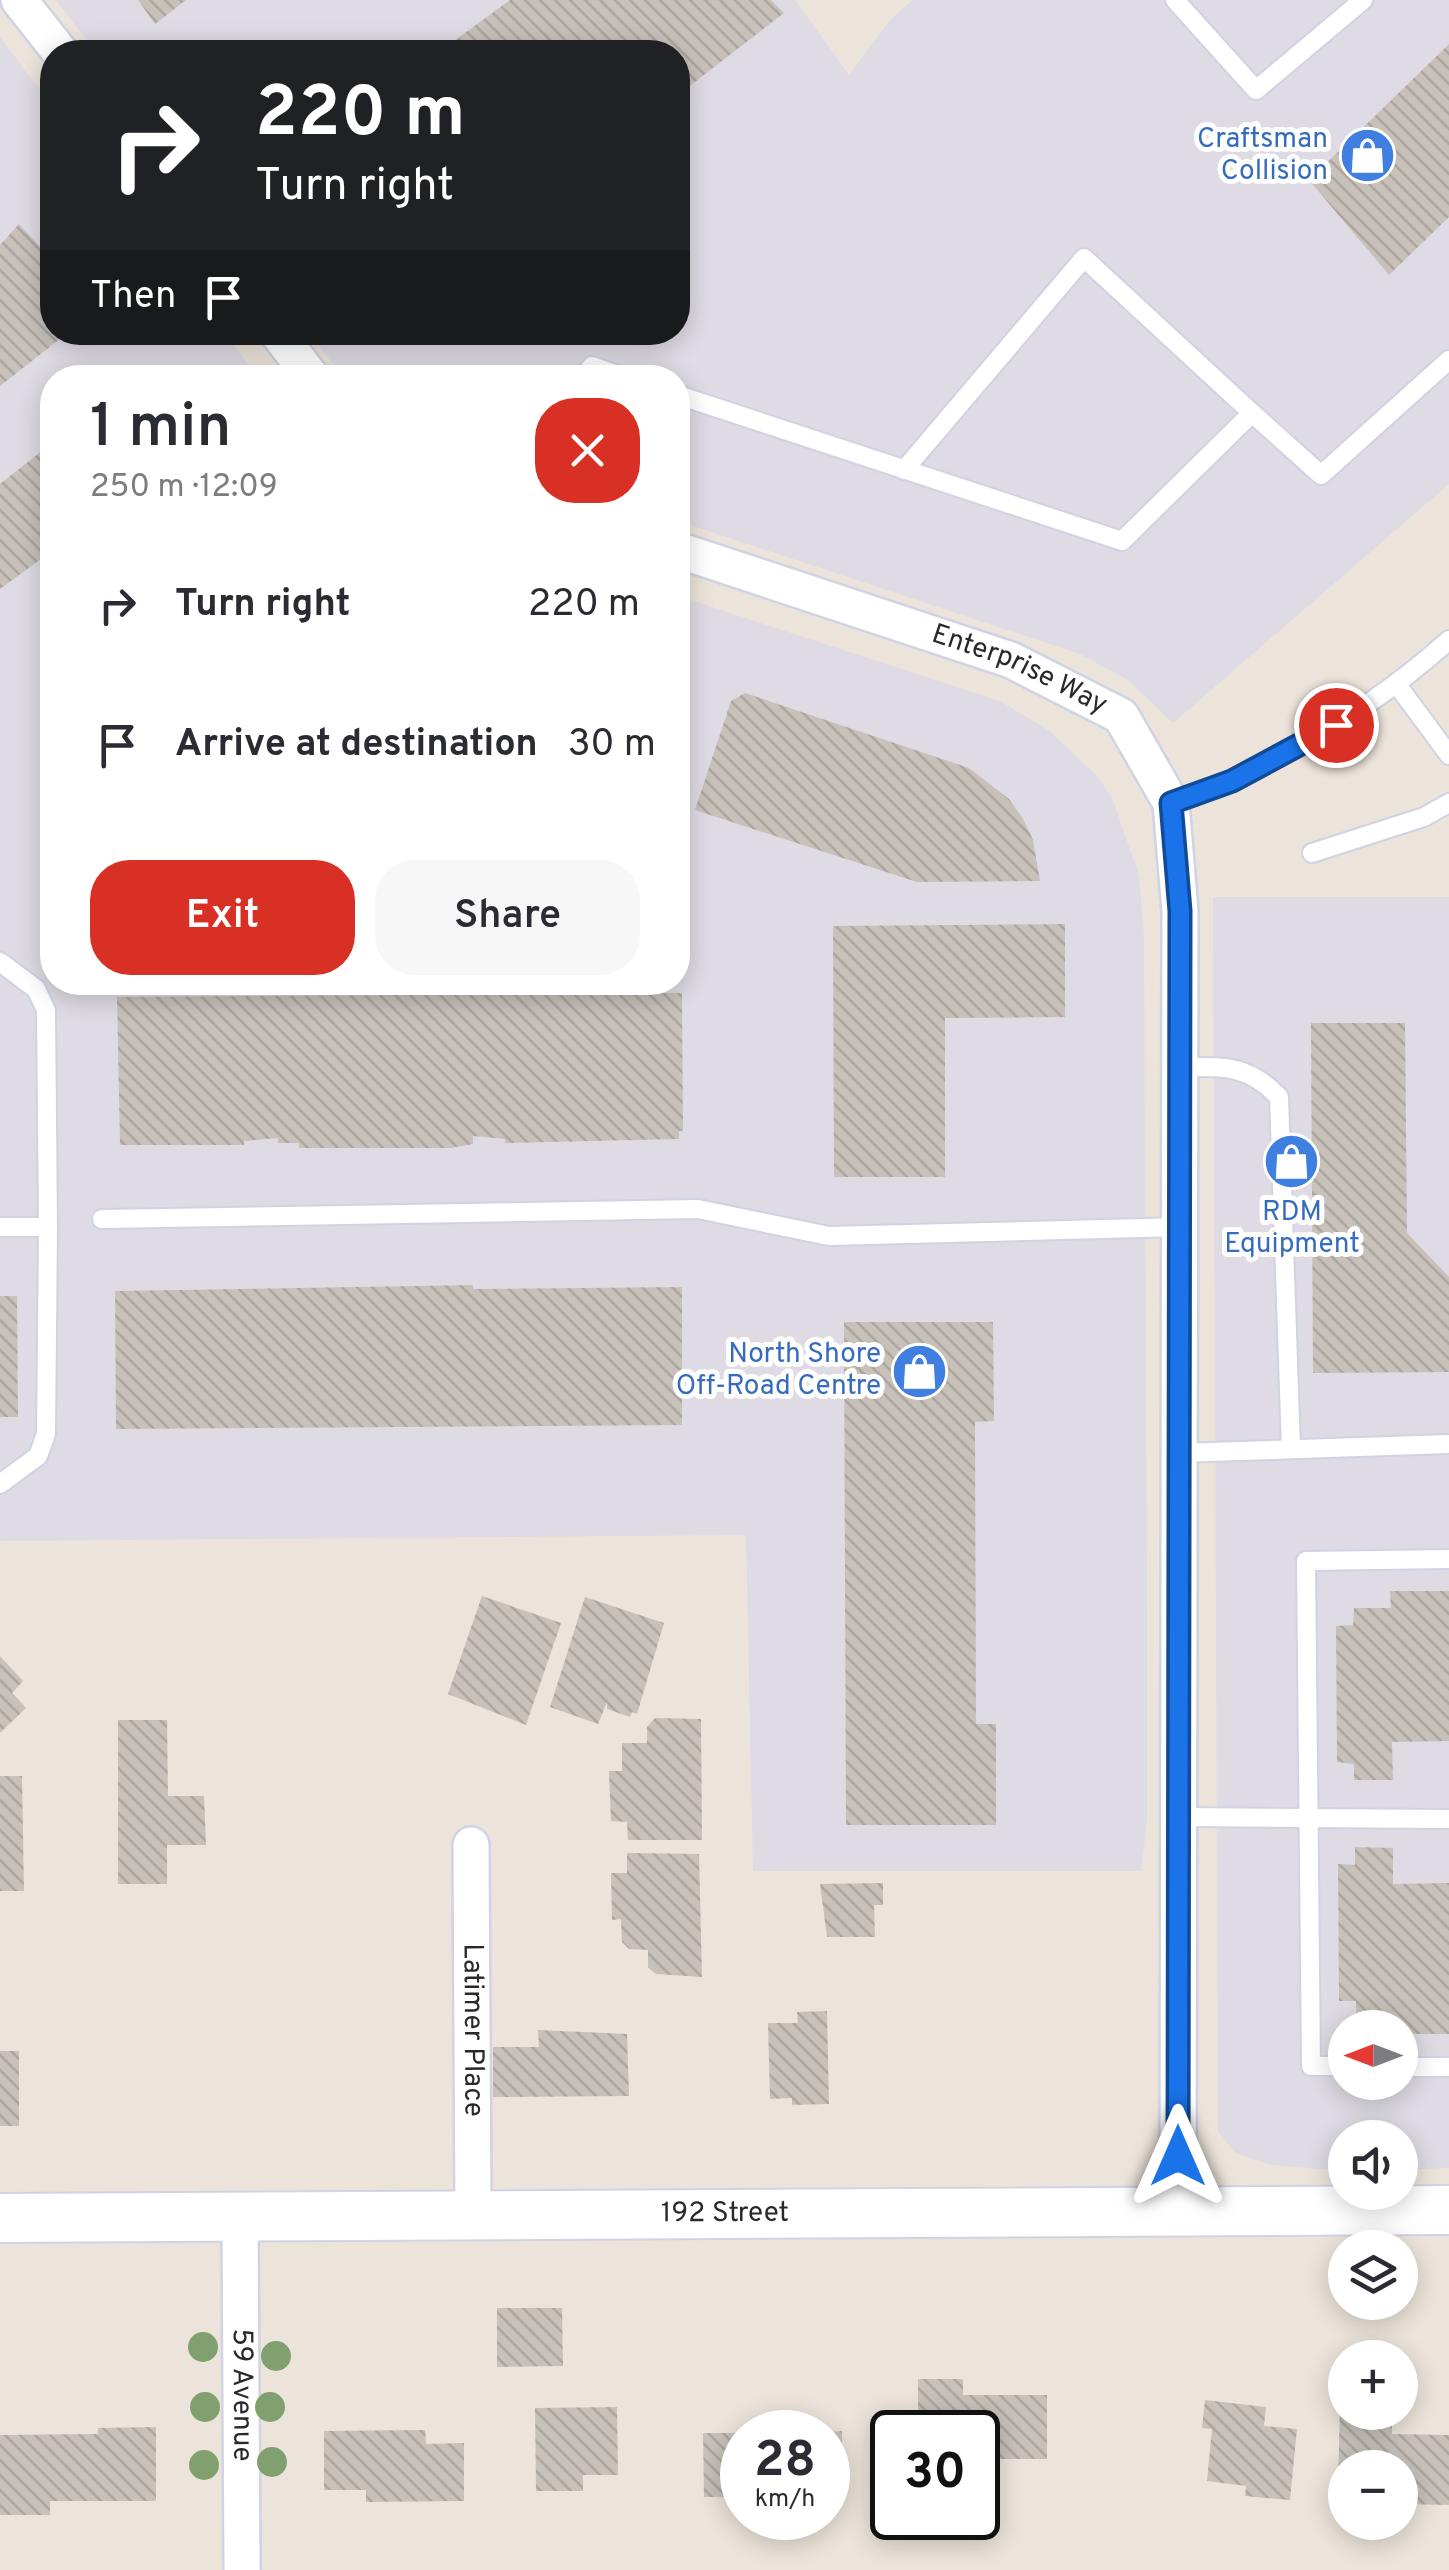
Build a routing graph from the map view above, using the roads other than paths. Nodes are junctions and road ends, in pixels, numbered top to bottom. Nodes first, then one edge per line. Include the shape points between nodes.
1 (20, 0) edge
2 (1175, 0) edge
3 (1363, 0) edge
4 (51, 40) edge
5 (287, 345) edge
6 (1449, 360) edge
7 (302, 365) edge
8 (690, 398) edge
9 (1252, 413) junction
10 (904, 470) junction
11 (690, 554) edge
12 (1449, 640) edge
13 (1398, 686) junction
14 (1449, 756) edge
15 (1171, 803) junction
16 (1449, 803) edge
17 (1312, 852) dead end
18 (0, 962) edge
19 (1180, 1067) junction
20 (102, 1219) dead end
21 (1180, 1226) junction
22 (0, 1227) edge
23 (48, 1227) junction
24 (1449, 1444) edge
25 (1291, 1449) junction
26 (1179, 1452) junction
27 (0, 1484) edge
28 (1449, 1559) edge
29 (1178, 1818) junction
30 (1449, 1820) edge
31 (1308, 1821) junction
32 (471, 1844) dead end
33 (1328, 2066) edge
34 (1418, 2067) edge
35 (1449, 2067) edge
36 (1449, 2210) edge
37 (1178, 2212) junction
38 (474, 2215) junction
39 (240, 2217) junction
40 (0, 2218) edge
41 (242, 2570) edge

1 - 4 street
2 - 3 lane via 1256,90
5 - 7 street
6 - 9 lane via 1320,474
8 - 10 lane
9 - 10 lane via 1122,541
9 - 10 lane via 1084,258
11 - 15 street, Enterprise Way via 1012,660 1121,716
12 - 13 lane
13 - 14 lane
13 - 15 lane via 1232,781
15 - 19 street, Enterprise Way via 1180,911
16 - 17 lane
18 - 23 lane via 36,989 46,1010
19 - 21 street, Enterprise Way
19 - 25 lane via 1257,1074 1279,1097
20 - 21 lane via 698,1209 829,1236
21 - 26 street, Enterprise Way
22 - 23 lane
23 - 27 lane via 46,1434 38,1456
24 - 25 lane
25 - 26 lane
26 - 29 street, Enterprise Way
28 - 31 lane via 1306,1561
29 - 31 lane
29 - 37 street, Enterprise Way
30 - 31 lane
31 - 33 lane via 1311,2066
32 - 38 street, Latimer Place
34 - 35 lane
36 - 37 main road, 192 Street
37 - 38 main road, 192 Street
38 - 39 main road, 192 Street
39 - 40 main road, 192 Street
39 - 41 street, 59 Avenue

